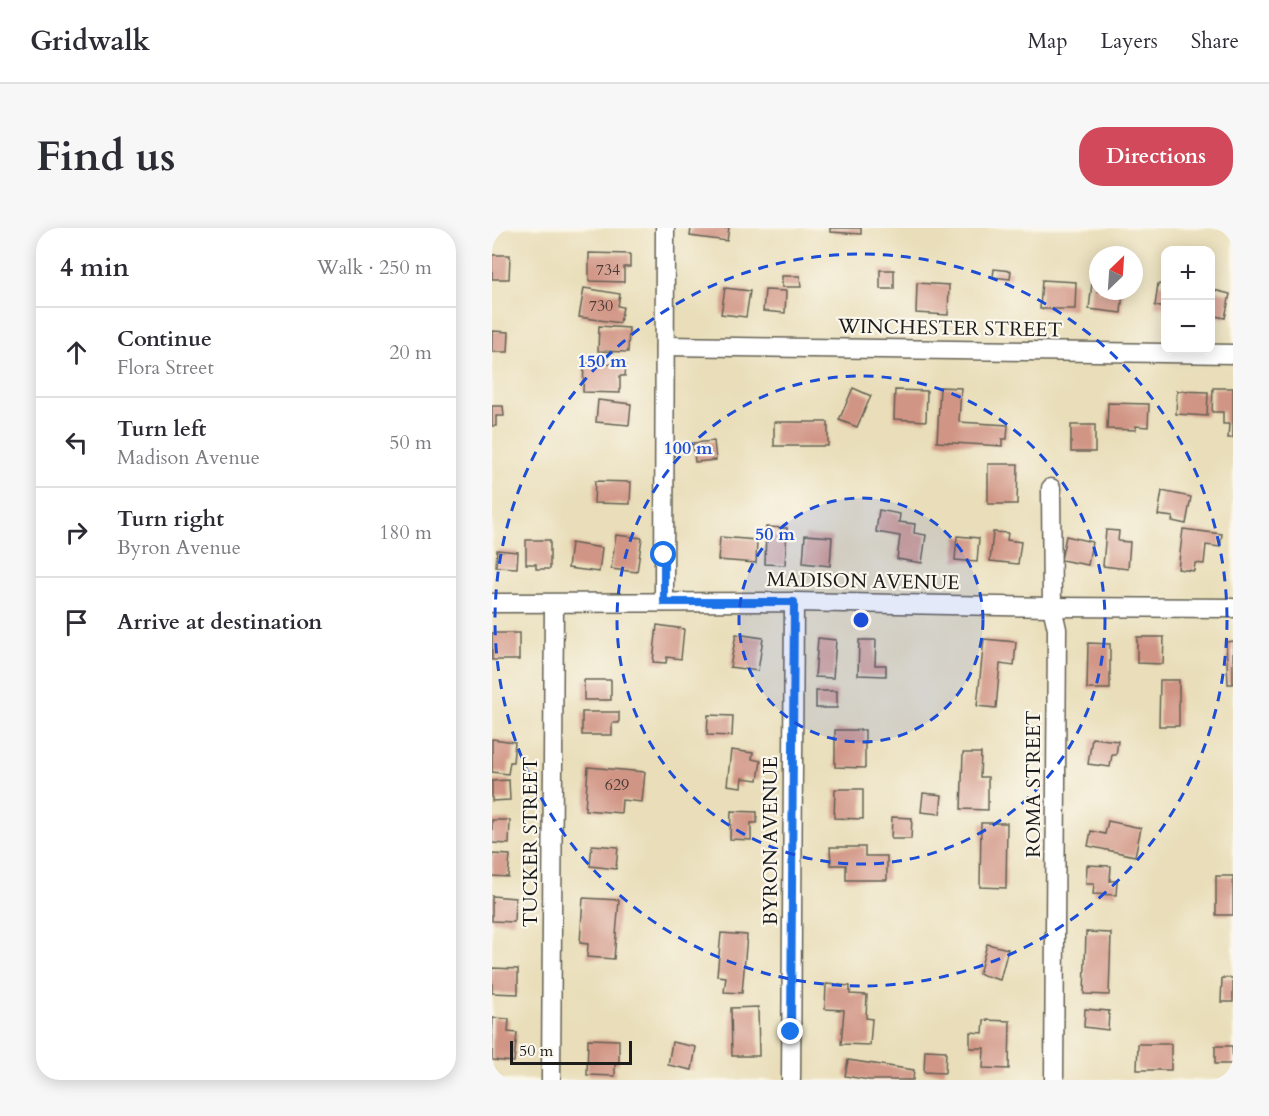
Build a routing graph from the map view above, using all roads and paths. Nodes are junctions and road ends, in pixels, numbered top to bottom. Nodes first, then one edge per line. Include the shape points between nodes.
1 (665, 228) edge
2 (665, 346) junction
3 (1233, 354) edge
4 (1051, 488) dead end
5 (664, 602) junction
6 (794, 602) junction
7 (492, 603) edge
8 (554, 604) junction
9 (1052, 607) junction
10 (1233, 608) edge
11 (551, 1080) edge
12 (791, 1080) edge
13 (1054, 1080) edge

1 - 2 street
2 - 3 street, WINCHESTER STREET
2 - 5 street
4 - 9 street, ROMA STREET
5 - 6 street, MADISON AVENUE
5 - 8 street, MADISON AVENUE
6 - 9 street, MADISON AVENUE
6 - 12 street, BYRON AVENUE
7 - 8 street, MADISON AVENUE
8 - 11 street, TUCKER STREET
9 - 10 street, MADISON AVENUE
9 - 13 street, ROMA STREET via 1057,629

